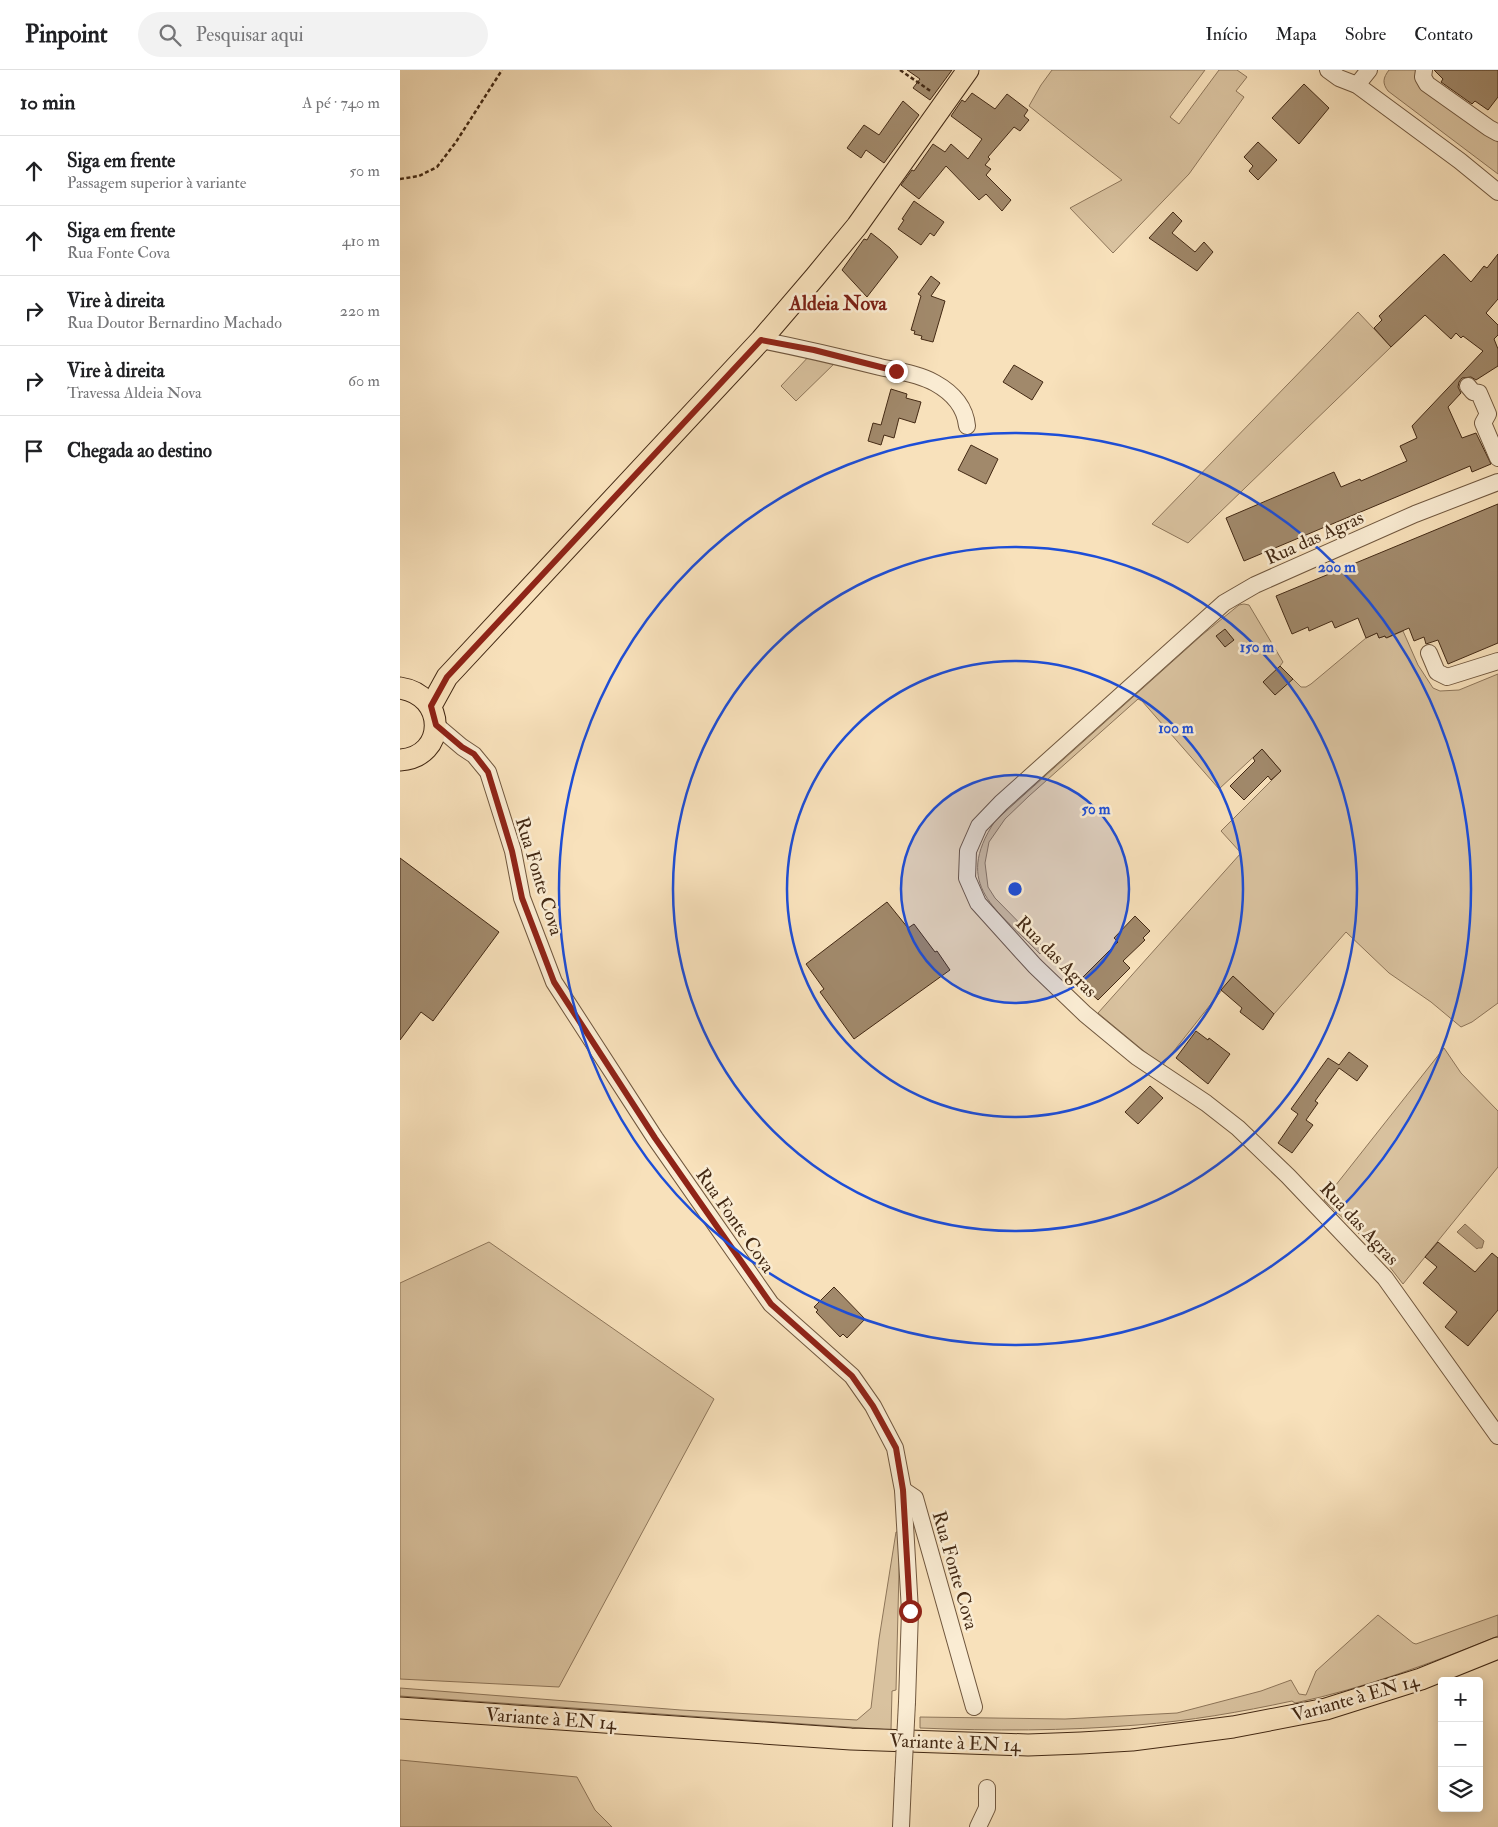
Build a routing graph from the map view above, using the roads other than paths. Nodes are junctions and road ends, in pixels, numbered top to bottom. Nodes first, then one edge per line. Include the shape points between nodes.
1 (968, 70) edge
2 (1328, 70) edge
3 (1369, 70) edge
4 (1424, 70) edge
5 (1357, 85) junction
6 (1498, 133) edge
7 (1498, 192) edge
8 (761, 340) junction
9 (1468, 386) dead end
10 (967, 426) dead end
11 (1498, 458) edge
12 (1498, 482) edge
13 (1429, 654) dead end
14 (1498, 661) edge
15 (447, 677) junction
16 (403, 689) edge
17 (434, 716) junction
18 (428, 747) junction
19 (462, 747) junction
20 (400, 760) edge
21 (1498, 1436) edge
22 (903, 1490) junction
23 (1498, 1648) edge
24 (974, 1707) dead end
25 (400, 1708) edge
26 (987, 1788) dead end
27 (901, 1827) edge
28 (978, 1827) edge

1 - 8 main road via 857,226
2 - 5 street
3 - 5 street
4 - 6 street via 1427,84
5 - 7 street
8 - 10 street via 814,350 929,380 958,401 966,414
8 - 15 main road
9 - 11 street via 1479,393 1488,414 1483,423
12 - 21 street, Rua das Agras via 1415,514 1255,585 1224,603 1001,803 980,826 968,851 967,878 978,903 1086,1014 1137,1057 1238,1128 1385,1278
13 - 14 street via 1437,672 1447,677
15 - 16 main road
15 - 17 main road
16 - 17 main road via 426,700
17 - 18 main road via 434,736
17 - 19 street, Rua Fonte Cova
18 - 19 street
18 - 20 main road via 412,758
19 - 22 street, Rua Fonte Cova via 474,754 488,772 512,851 522,898 554,982 655,1138 771,1304 852,1376 873,1406 896,1448
22 - 24 street, Rua Fonte Cova via 915,1498
22 - 27 street, bridge via 910,1611
23 - 25 main road, Variante à EN 14 via 1420,1679 1326,1708 1233,1727 1081,1743 851,1739
26 - 28 street via 987,1808

